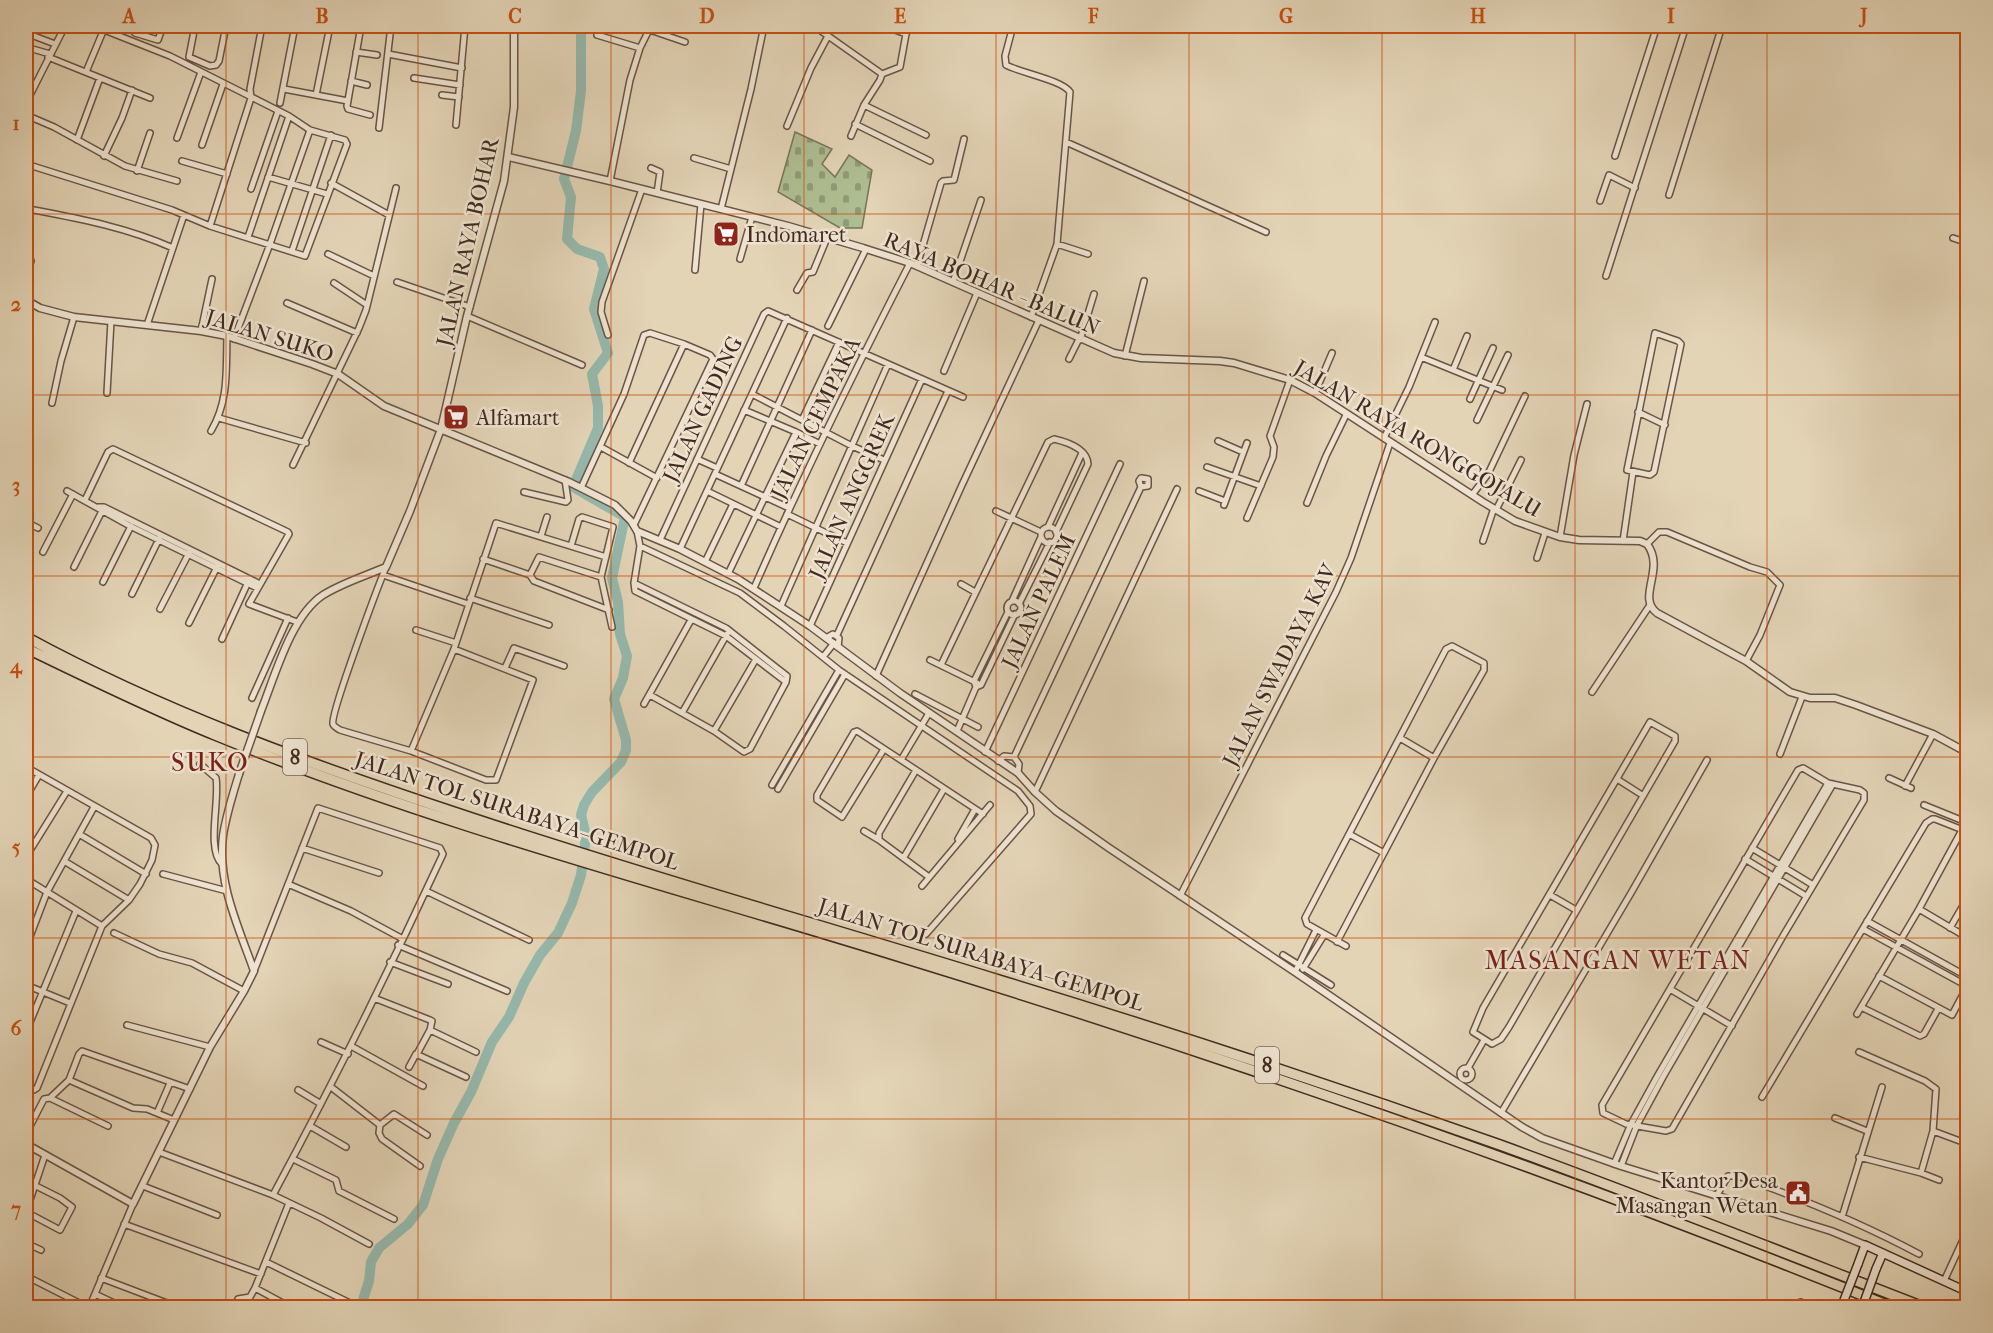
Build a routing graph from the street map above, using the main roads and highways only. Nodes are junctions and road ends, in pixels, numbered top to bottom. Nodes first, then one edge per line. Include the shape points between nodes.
1 (26, 637) edge
2 (26, 648) edge
3 (574, 855) junction
4 (596, 862) junction
5 (1883, 1253) junction
6 (1968, 1292) edge
7 (1841, 1308) edge
8 (1862, 1308) edge
9 (1894, 1308) edge
10 (1926, 1308) edge

1 - 3 highway, JALAN TOL SURABAYA–GEMPOL / 8 via 176,710 285,754
2 - 3 highway, JALAN TOL SURABAYA–GEMPOL / 8 via 225,739 382,798
3 - 4 highway, JALAN TOL SURABAYA–GEMPOL / 8
4 - 9 highway, JALAN TOL SURABAYA–GEMPOL / 8 via 1268,1076 1667,1219
4 - 10 highway, JALAN TOL SURABAYA–GEMPOL / 8 via 1094,1009 1308,1078 1515,1151
5 - 6 main road
5 - 7 main road, bridge via 1865,1245
5 - 8 main road, bridge

